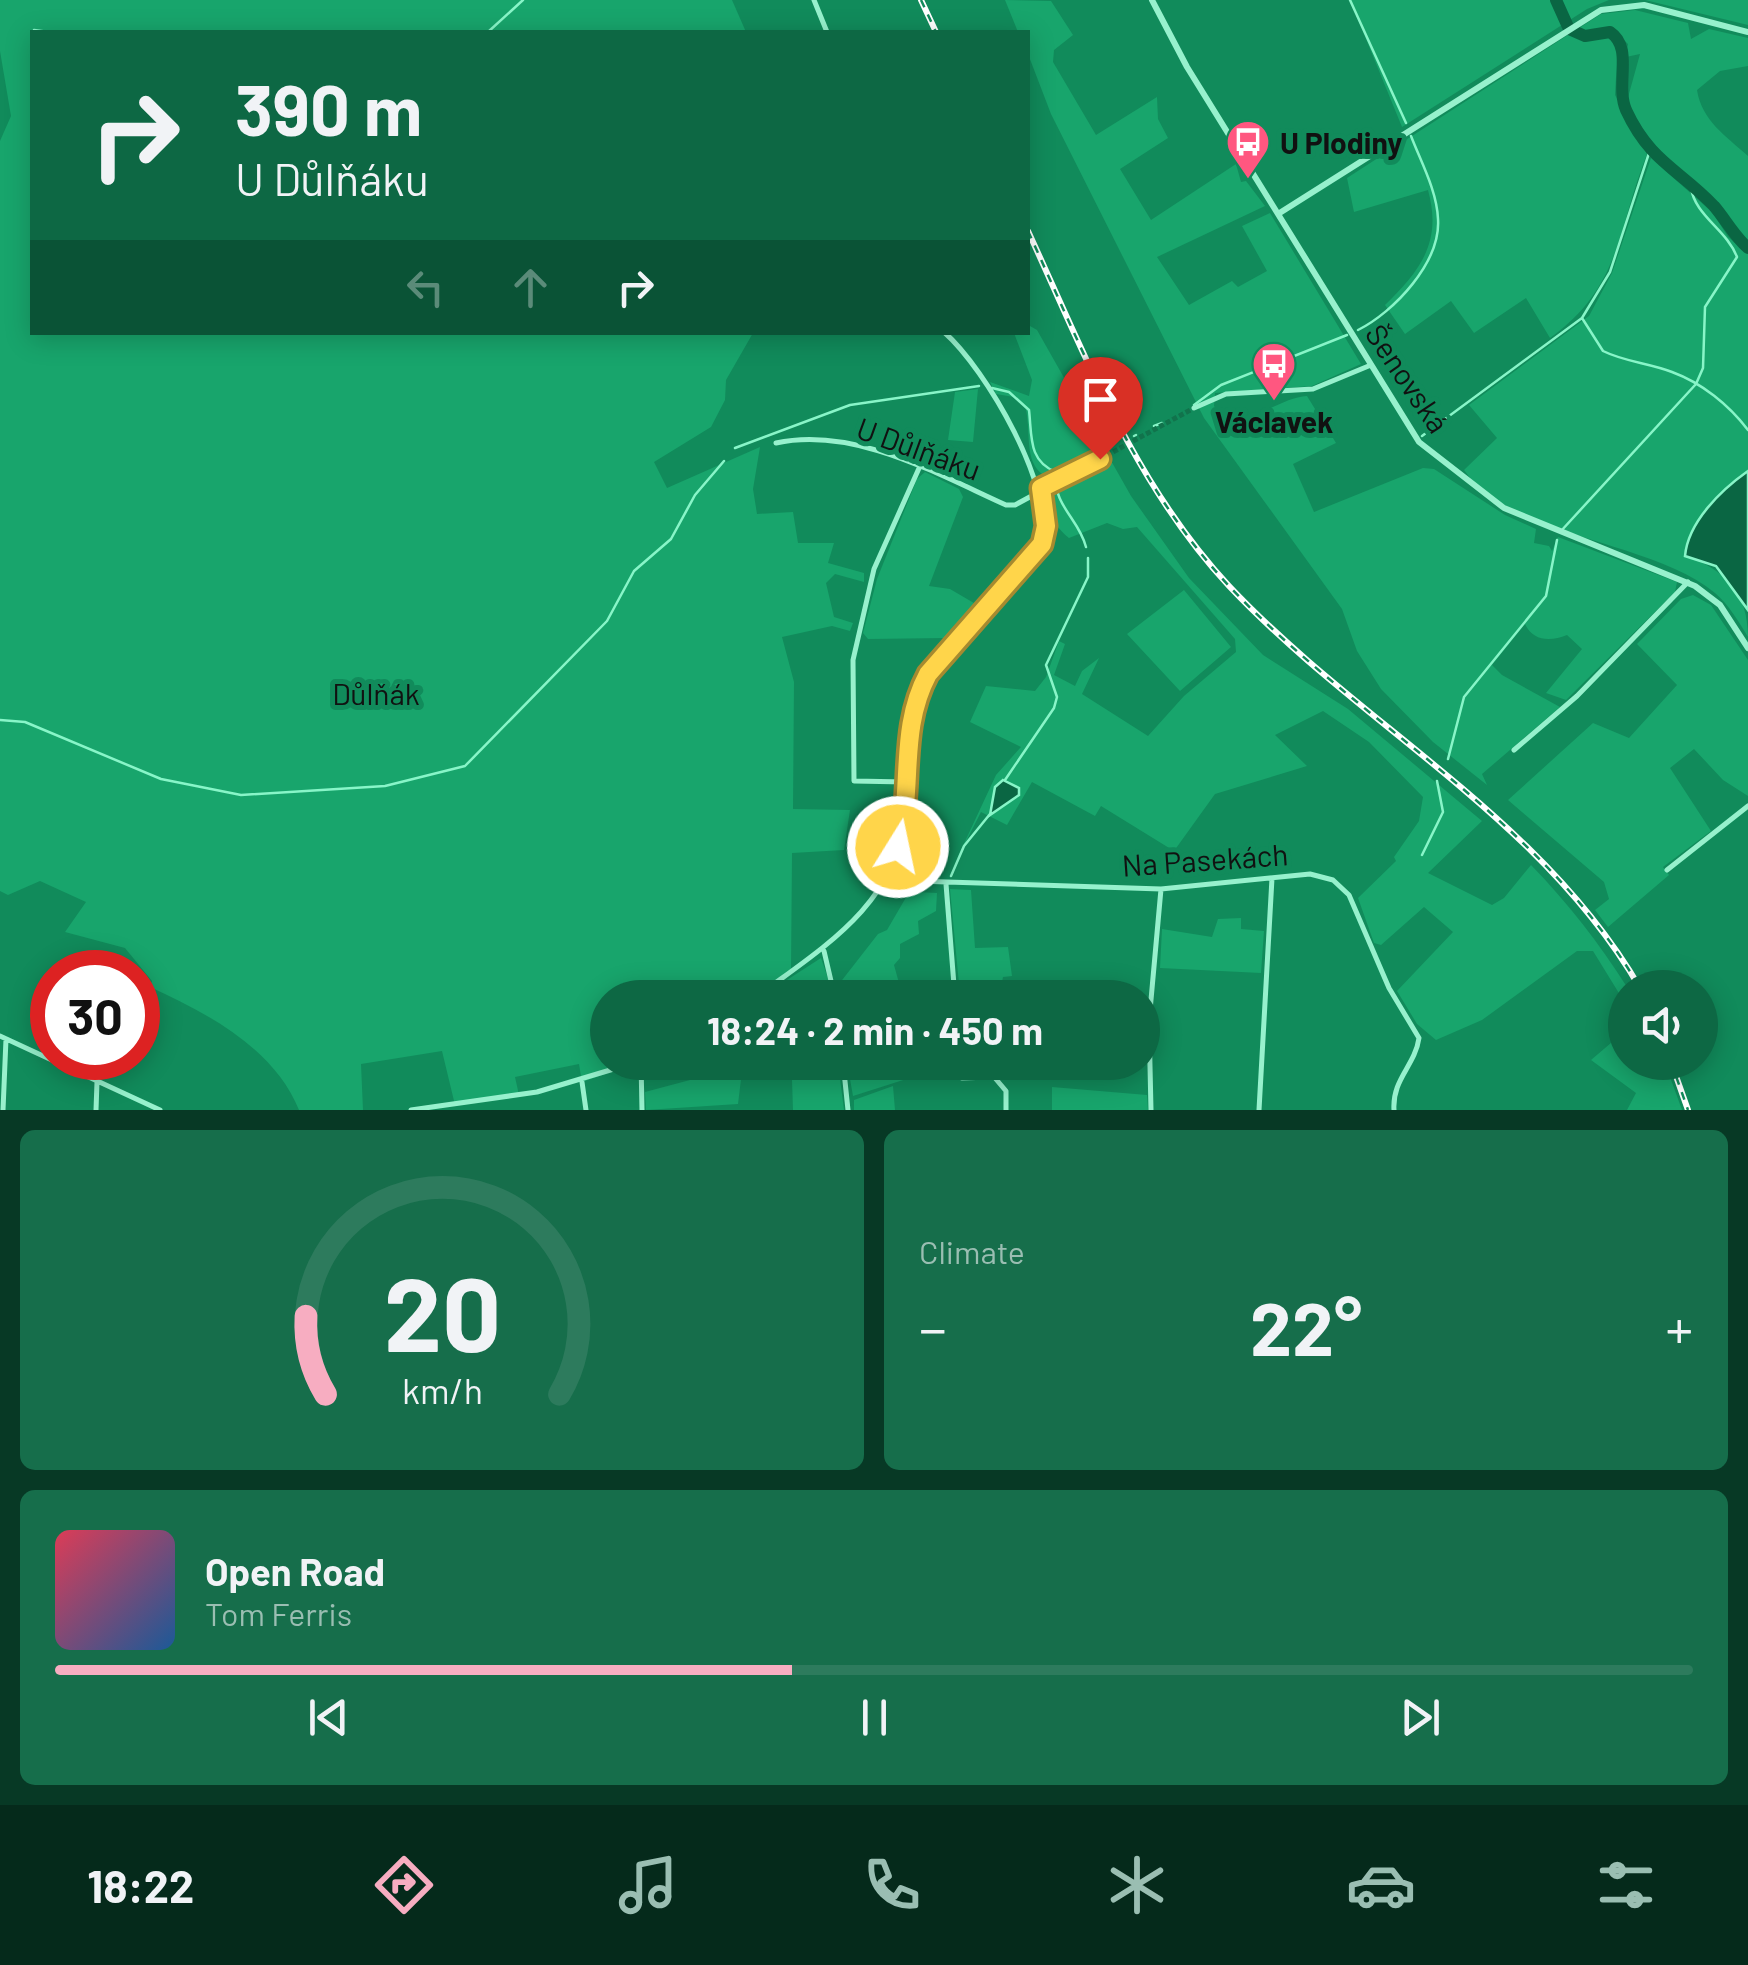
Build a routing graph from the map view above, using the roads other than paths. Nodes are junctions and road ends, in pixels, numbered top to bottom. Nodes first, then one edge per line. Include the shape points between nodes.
1 (814, 0) edge
2 (1152, 0) edge
3 (826, 30) edge
4 (1748, 32) edge
5 (1278, 214) junction
6 (947, 335) edge
7 (1371, 365) junction
8 (1194, 408) tunnel mouth
9 (776, 443) dead end
10 (1100, 459) tunnel mouth
11 (920, 466) junction
12 (1041, 488) junction
13 (1688, 582) junction
14 (1748, 648) edge
15 (1514, 750) dead end
16 (906, 782) junction
17 (1748, 806) edge
18 (1667, 870) dead end
19 (1272, 878) junction
20 (884, 880) junction
21 (946, 884) junction
22 (1161, 889) junction
23 (824, 950) junction
24 (780, 980) edge
25 (831, 980) edge
26 (954, 980) edge
27 (3, 1037) edge
28 (590, 1079) edge
29 (640, 1080) edge
30 (845, 1080) edge
31 (995, 1080) edge
32 (1014, 1080) edge
33 (98, 1082) junction
34 (582, 1082) junction
35 (1006, 1091) junction
36 (3, 1110) edge
37 (96, 1110) edge
38 (160, 1110) edge
39 (412, 1110) edge
40 (586, 1110) edge
41 (642, 1110) edge
42 (848, 1110) edge
43 (1006, 1110) edge
44 (1150, 1110) edge
45 (1259, 1110) edge
46 (1394, 1110) edge

1 - 3 street
2 - 5 street, Šenovská
4 - 5 street via 1644,6 1618,5 1589,15
5 - 7 street, Šenovská
6 - 12 street, U Důlňáku via 974,361
7 - 8 street via 1313,389 1226,394
7 - 13 street, Šenovská via 1419,442 1484,495 1524,518
9 - 11 street, U Důlňáku via 834,442
10 - 12 street, U Důlňáku
11 - 12 street, U Důlňáku via 1006,505
11 - 16 street via 874,569 854,660 854,781
12 - 16 street via 1042,544 928,674 918,694
13 - 14 street, Šenovská via 1720,605
13 - 15 street
16 - 20 street via 906,817
17 - 18 street
19 - 22 street, Na Pasekách
19 - 45 street
19 - 46 street, Na Pasekách via 1310,874 1342,887 1389,988 1416,1028 1418,1049 1398,1078
20 - 21 street, Na Pasekách
20 - 23 street
21 - 22 street, Na Pasekách
21 - 26 street
22 - 44 street via 1149,1022
23 - 24 street
23 - 25 street
27 - 33 street
27 - 36 street
28 - 34 street
29 - 41 street
30 - 42 street
31 - 35 street
32 - 35 street
33 - 37 street
33 - 38 street
34 - 39 street
34 - 40 street
35 - 43 street

